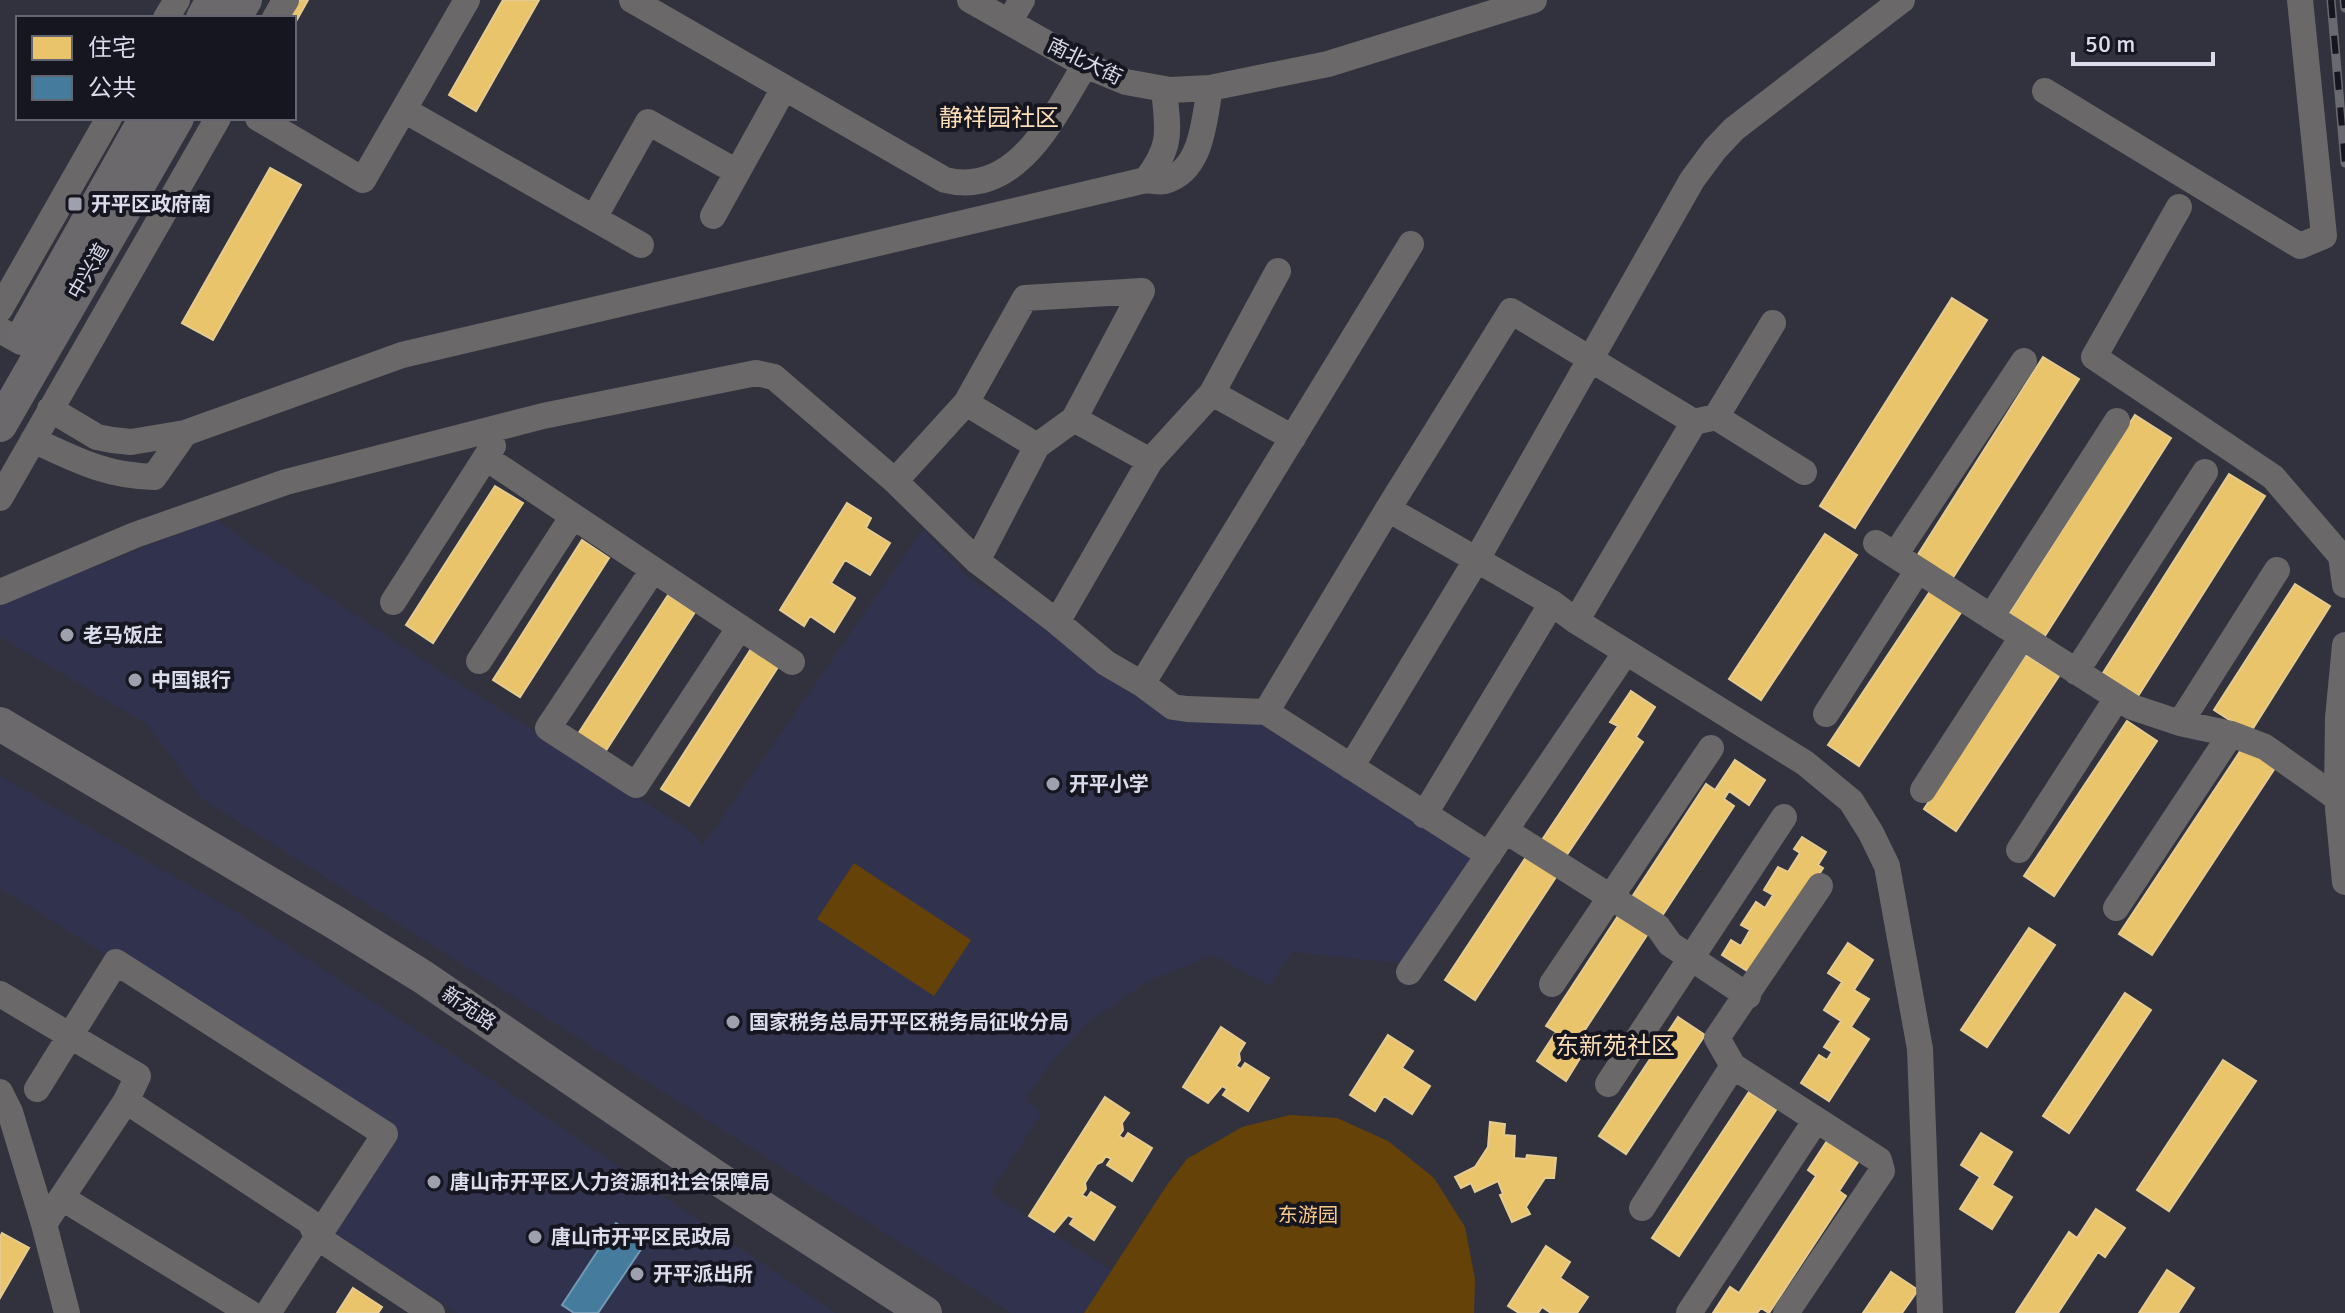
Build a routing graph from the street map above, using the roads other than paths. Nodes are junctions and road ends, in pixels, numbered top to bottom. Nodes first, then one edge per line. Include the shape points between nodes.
1 (467, 0) edge
2 (632, 0) edge
3 (970, 0) edge
4 (1534, 0) edge
5 (1902, 0) edge
6 (2300, 0) edge
7 (1015, 11) edge
8 (1085, 65) junction
9 (784, 88) junction
10 (1210, 88) junction
11 (1164, 89) junction
12 (2045, 91) dead end
13 (404, 110) junction
14 (108, 120) edge
15 (145, 120) edge
16 (176, 120) edge
17 (217, 120) edge
18 (261, 120) edge
19 (737, 172) junction
20 (1146, 180) junction
21 (2179, 207) dead end
22 (713, 216) dead end
23 (594, 218) junction
24 (1411, 244) dead end
25 (641, 245) dead end
26 (1278, 271) dead end
27 (0, 309) edge
28 (1773, 323) dead end
29 (10, 336) edge
30 (1592, 359) junction
31 (2024, 361) dead end
32 (0, 377) edge
33 (1212, 393) junction
34 (966, 403) junction
35 (50, 409) junction
36 (1074, 419) junction
37 (1705, 420) junction
38 (2117, 421) dead end
39 (0, 425) edge
40 (506, 426) junction
41 (185, 433) junction
42 (1293, 438) junction
43 (33, 440) junction
44 (1037, 446) junction
45 (486, 458) junction
46 (1150, 461) junction
47 (1804, 472) dead end
48 (2205, 472) dead end
49 (895, 481) junction
50 (0, 498) edge
51 (1388, 509) junction
52 (573, 516) junction
53 (1477, 559) junction
54 (977, 561) junction
55 (653, 570) junction
56 (1918, 570) junction
57 (2277, 570) dead end
58 (2345, 585) edge
59 (0, 592) edge
60 (393, 602) dead end
61 (1552, 603) junction
62 (1991, 617) junction
63 (1576, 621) junction
64 (1057, 622) junction
65 (740, 627) junction
66 (2022, 637) junction
67 (2345, 645) edge
68 (1626, 652) junction
69 (479, 661) dead end
70 (792, 662) dead end
71 (2076, 672) junction
72 (1142, 684) junction
73 (2117, 698) junction
74 (1266, 712) junction
75 (1826, 714) dead end
76 (2180, 723) junction
77 (0, 724) edge
78 (2231, 734) junction
79 (1711, 748) dead end
80 (0, 749) edge
81 (1351, 767) junction
82 (1923, 790) dead end
83 (2337, 798) junction
84 (1424, 815) junction
85 (1784, 817) dead end
86 (1506, 831) junction
87 (2019, 850) dead end
88 (1489, 855) junction
89 (2345, 882) edge
90 (1820, 886) dead end
91 (1610, 897) junction
92 (2116, 908) dead end
93 (1691, 958) junction
94 (1409, 972) dead end
95 (1552, 984) dead end
96 (0, 994) edge
97 (1748, 996) junction
98 (70, 1036) junction
99 (1733, 1066) junction
100 (1608, 1084) dead end
101 (37, 1089) dead end
102 (0, 1092) edge
103 (126, 1101) junction
104 (1816, 1120) junction
105 (62, 1198) junction
106 (1642, 1208) dead end
107 (44, 1224) junction
108 (317, 1237) junction
109 (69, 1311) edge
110 (427, 1312) edge
111 (250, 1313) edge
112 (268, 1313) edge
113 (890, 1313) edge
114 (925, 1313) edge
115 (1689, 1313) edge
116 (1786, 1313) edge
117 (1930, 1313) edge

1 - 13 street
2 - 9 street
3 - 7 street, 南北大街
4 - 10 street, 南北大街 via 1328,64
5 - 30 street via 1715,149 1692,180
6 - 12 street via 2324,236 2300,246
7 - 8 street, 南北大街
8 - 9 street via 1032,147 1001,173 972,183 945,180
8 - 11 street, 南北大街 via 1126,82
9 - 19 street
10 - 11 street, 南北大街
10 - 20 street via 1194,158 1164,181
11 - 20 street via 1167,144
13 - 18 street via 363,180
13 - 23 street
14 - 27 street
15 - 29 main road, 中兴道
16 - 39 main road, 中兴道
17 - 35 street
19 - 22 street
19 - 23 street via 648,122
20 - 41 street via 402,355
21 - 58 street via 2094,357 2273,477 2341,556
23 - 25 street
24 - 42 street
26 - 33 street
28 - 37 street
29 - 32 main road, 中兴道
30 - 37 street
30 - 51 street via 1511,311
30 - 53 street
31 - 56 street via 1885,549
33 - 42 street
33 - 46 street
34 - 36 street via 1025,298 1142,291
34 - 44 street
34 - 49 street
35 - 41 street via 97,437 112,440
35 - 43 street
36 - 44 street
36 - 46 street
37 - 47 street
37 - 63 street
38 - 62 street
40 - 45 street
40 - 49 street via 756,373 774,377
40 - 59 street via 286,482 135,535
41 - 43 street via 154,477 87,465
42 - 72 street
43 - 50 street
44 - 54 street
45 - 52 street
45 - 60 street
46 - 64 street
48 - 71 street
49 - 54 street
51 - 53 street
51 - 74 street
52 - 55 street
52 - 69 street
53 - 61 street
53 - 81 street
54 - 64 street
55 - 65 street
55 - 65 street via 548,728 636,785
56 - 62 street
56 - 75 street
57 - 76 street
61 - 63 street
61 - 84 street
62 - 66 street
63 - 68 street
64 - 72 street via 1106,663
65 - 70 street
66 - 71 street
66 - 82 street
67 - 83 street
68 - 86 street
68 - 117 street via 1805,763 1851,801 1887,866 1920,1049
71 - 73 street
72 - 74 street via 1173,707
73 - 76 street
73 - 87 street
74 - 81 street
76 - 78 street
77 - 114 main road, 新苑路 via 423,977
78 - 83 street via 2265,747
78 - 92 street
79 - 91 street
80 - 113 main road, 新苑路 via 406,988
81 - 84 street
83 - 89 street
84 - 88 street
85 - 93 street
86 - 88 street
86 - 91 street
88 - 94 street
90 - 97 street
91 - 93 street via 1658,927 1670,944
91 - 95 street
93 - 97 street
93 - 100 street
96 - 98 street
97 - 99 street via 1717,1038
98 - 101 street
98 - 103 street via 138,1076
98 - 108 street via 116,962 385,1134
99 - 104 street
99 - 106 street
102 - 107 street
103 - 105 street
103 - 108 street via 310,1222
104 - 115 street
104 - 116 street via 1879,1160 1882,1171
105 - 107 street
105 - 111 street
107 - 109 street
108 - 110 street
108 - 112 street

